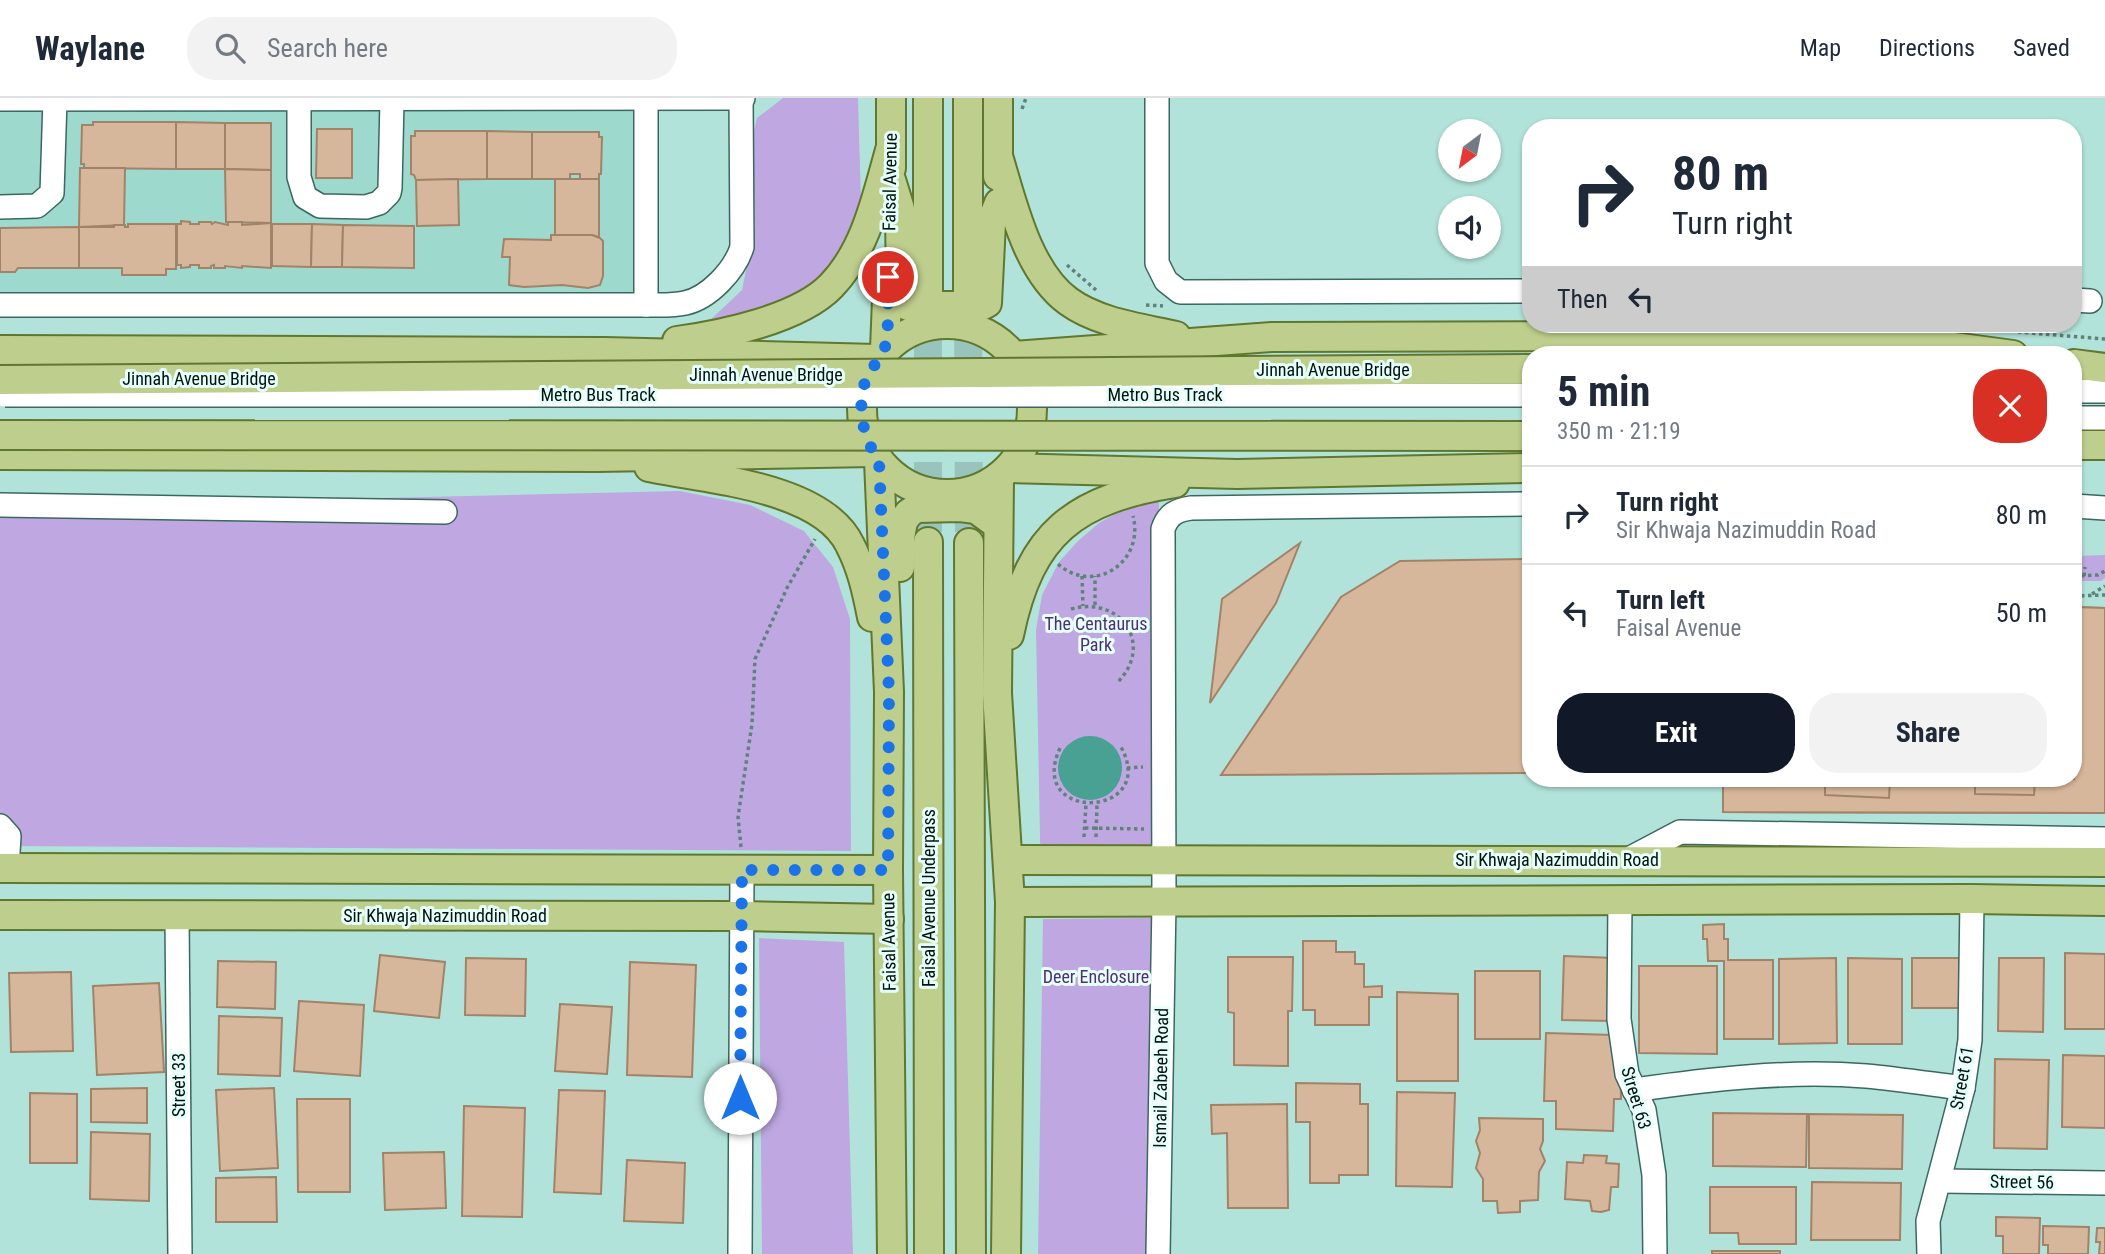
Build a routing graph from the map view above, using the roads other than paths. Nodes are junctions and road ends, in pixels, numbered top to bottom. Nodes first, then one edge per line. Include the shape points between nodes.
1 (742, 98) edge
2 (891, 98) edge
3 (928, 98) edge
4 (968, 98) edge
5 (998, 98) edge
6 (1014, 98) edge
7 (1157, 98) edge
8 (0, 99) edge
9 (55, 99) edge
10 (299, 100) edge
11 (392, 100) edge
12 (646, 100) junction
13 (998, 145) junction
14 (890, 150) junction
15 (891, 180) junction
16 (999, 203) junction
17 (0, 207) edge
18 (1522, 291) edge
19 (968, 293) tunnel mouth
20 (928, 294) tunnel mouth
21 (646, 305) junction
22 (0, 306) edge
23 (1568, 333) edge
24 (1886, 333) edge
25 (1272, 337) junction
26 (1961, 346) edge
27 (0, 350) edge
28 (1008, 350) junction
29 (606, 352) junction
30 (881, 354) junction
31 (2082, 365) edge
32 (1522, 369) edge
33 (2082, 369) edge
34 (2105, 369) edge
35 (2, 390) edge
36 (2082, 391) edge
37 (2105, 391) edge
38 (1522, 395) edge
39 (2082, 418) edge
40 (2105, 418) edge
41 (0, 435) edge
42 (1522, 436) edge
43 (2082, 445) edge
44 (2105, 445) edge
45 (0, 455) edge
46 (598, 457) junction
47 (876, 457) junction
48 (1522, 468) edge
49 (1004, 472) junction
50 (1237, 474) junction
51 (1522, 504) edge
52 (0, 505) edge
53 (2082, 507) edge
54 (2105, 508) edge
55 (445, 512) dead end
56 (998, 525) junction
57 (928, 542) tunnel mouth
58 (969, 543) tunnel mouth
59 (889, 692) junction
60 (997, 693) junction
61 (0, 826) edge
62 (2105, 839) edge
63 (1215, 859) junction
64 (1008, 860) junction
65 (1163, 860) junction
66 (1627, 860) junction
67 (2045, 862) junction
68 (2105, 862) edge
69 (4, 868) edge
70 (36, 868) junction
71 (742, 870) junction
72 (888, 870) junction
73 (1972, 899) junction
74 (2048, 899) junction
75 (1620, 900) junction
76 (2105, 901) edge
77 (1010, 902) junction
78 (1164, 902) junction
79 (1220, 902) junction
80 (0, 915) edge
81 (40, 916) junction
82 (741, 916) junction
83 (177, 917) junction
84 (889, 919) junction
85 (1963, 1088) junction
86 (1634, 1090) junction
87 (1940, 1181) junction
88 (2105, 1183) edge
89 (180, 1254) edge
90 (740, 1254) edge
91 (892, 1254) edge
92 (929, 1254) edge
93 (971, 1254) edge
94 (1006, 1254) edge
95 (1158, 1254) edge
96 (1655, 1254) edge
97 (1929, 1254) edge

1 - 12 street
1 - 21 street via 743,240 736,262 693,301
2 - 14 main road, Faisal Avenue
3 - 20 main road
4 - 19 main road
5 - 13 main road
6 - 13 main road
7 - 18 street via 1157,263 1166,281 1180,292
8 - 9 street
9 - 10 street
9 - 17 street via 52,193 37,206
10 - 11 street
10 - 11 street via 299,177 305,197 320,206 366,207 379,203 390,188
11 - 12 street
12 - 21 street
13 - 16 main road
13 - 25 main road via 1015,212 1032,255 1046,279 1068,300 1091,313 1176,336
14 - 15 main road, Faisal Avenue
14 - 29 main road via 873,213 852,258 813,301 708,337
15 - 16 main road via 900,209 901,297 908,306 987,303 991,223
15 - 30 main road, Faisal Avenue
16 - 28 main road
21 - 22 street
23 - 25 main road
24 - 26 main road
25 - 28 main road
27 - 29 main road
28 - 30 main road via 981,331 956,324 930,325 906,334
28 - 49 main road via 1026,377 1032,401 1031,425 1023,448
29 - 30 main road
30 - 47 main road via 866,381 861,405 863,429
31 - 34 main road
32 - 35 main road, Jinnah Avenue Bridge, bridge
33 - 34 main road
35 - 38 street, Metro Bus Track, bridge
36 - 37 street
39 - 40 street
41 - 42 main road, bridge
43 - 44 main road
45 - 46 main road
46 - 47 main road
46 - 59 main road via 780,492 838,527 850,542 864,580
47 - 49 main road via 899,480 923,491 950,495 976,489
47 - 59 main road, Faisal Avenue
48 - 50 main road
49 - 50 main road
49 - 56 main road
50 - 60 main road via 1120,495 1065,523 1045,544 1026,576 1014,607
51 - 65 street, Ismail Zabeeh Road via 1191,508 1172,514 1163,529
52 - 55 street
53 - 54 street
56 - 59 main road via 976,509 960,507 917,508 903,521 899,615
56 - 60 main road
57 - 92 main road, Faisal Avenue Underpass
58 - 93 main road
59 - 72 main road, Faisal Avenue
60 - 64 main road
61 - 69 street via 9,836
62 - 66 street via 1680,832
63 - 65 main road, Sir Khwaja Nazimuddin Road
63 - 66 main road, Sir Khwaja Nazimuddin Road
63 - 79 main road
64 - 65 main road, Sir Khwaja Nazimuddin Road
64 - 77 main road
65 - 78 street, Ismail Zabeeh Road
66 - 67 main road, Sir Khwaja Nazimuddin Road
67 - 68 main road, Sir Khwaja Nazimuddin Road
67 - 74 main road
69 - 70 main road
70 - 71 main road
70 - 81 main road
71 - 72 main road
71 - 82 street
72 - 84 main road, Faisal Avenue
73 - 74 main road
73 - 75 main road
73 - 85 street, Street 61 via 1970,1040
74 - 76 main road
75 - 79 main road
75 - 86 street, Street 63 via 1619,1019 1627,1074
77 - 78 main road
77 - 94 main road
78 - 79 main road
78 - 95 street, Ismail Zabeeh Road
80 - 81 main road, Sir Khwaja Nazimuddin Road
81 - 83 main road, Sir Khwaja Nazimuddin Road
82 - 83 main road, Sir Khwaja Nazimuddin Road
82 - 84 main road, Sir Khwaja Nazimuddin Road
82 - 90 street
83 - 89 street, Street 33
84 - 91 main road, Faisal Avenue
85 - 86 street via 1865,1076 1779,1076 1721,1078
85 - 87 street, Street 61
86 - 96 street, Street 63 via 1644,1110 1654,1175
87 - 88 street, Street 56
87 - 97 street, Street 61 via 1928,1221

